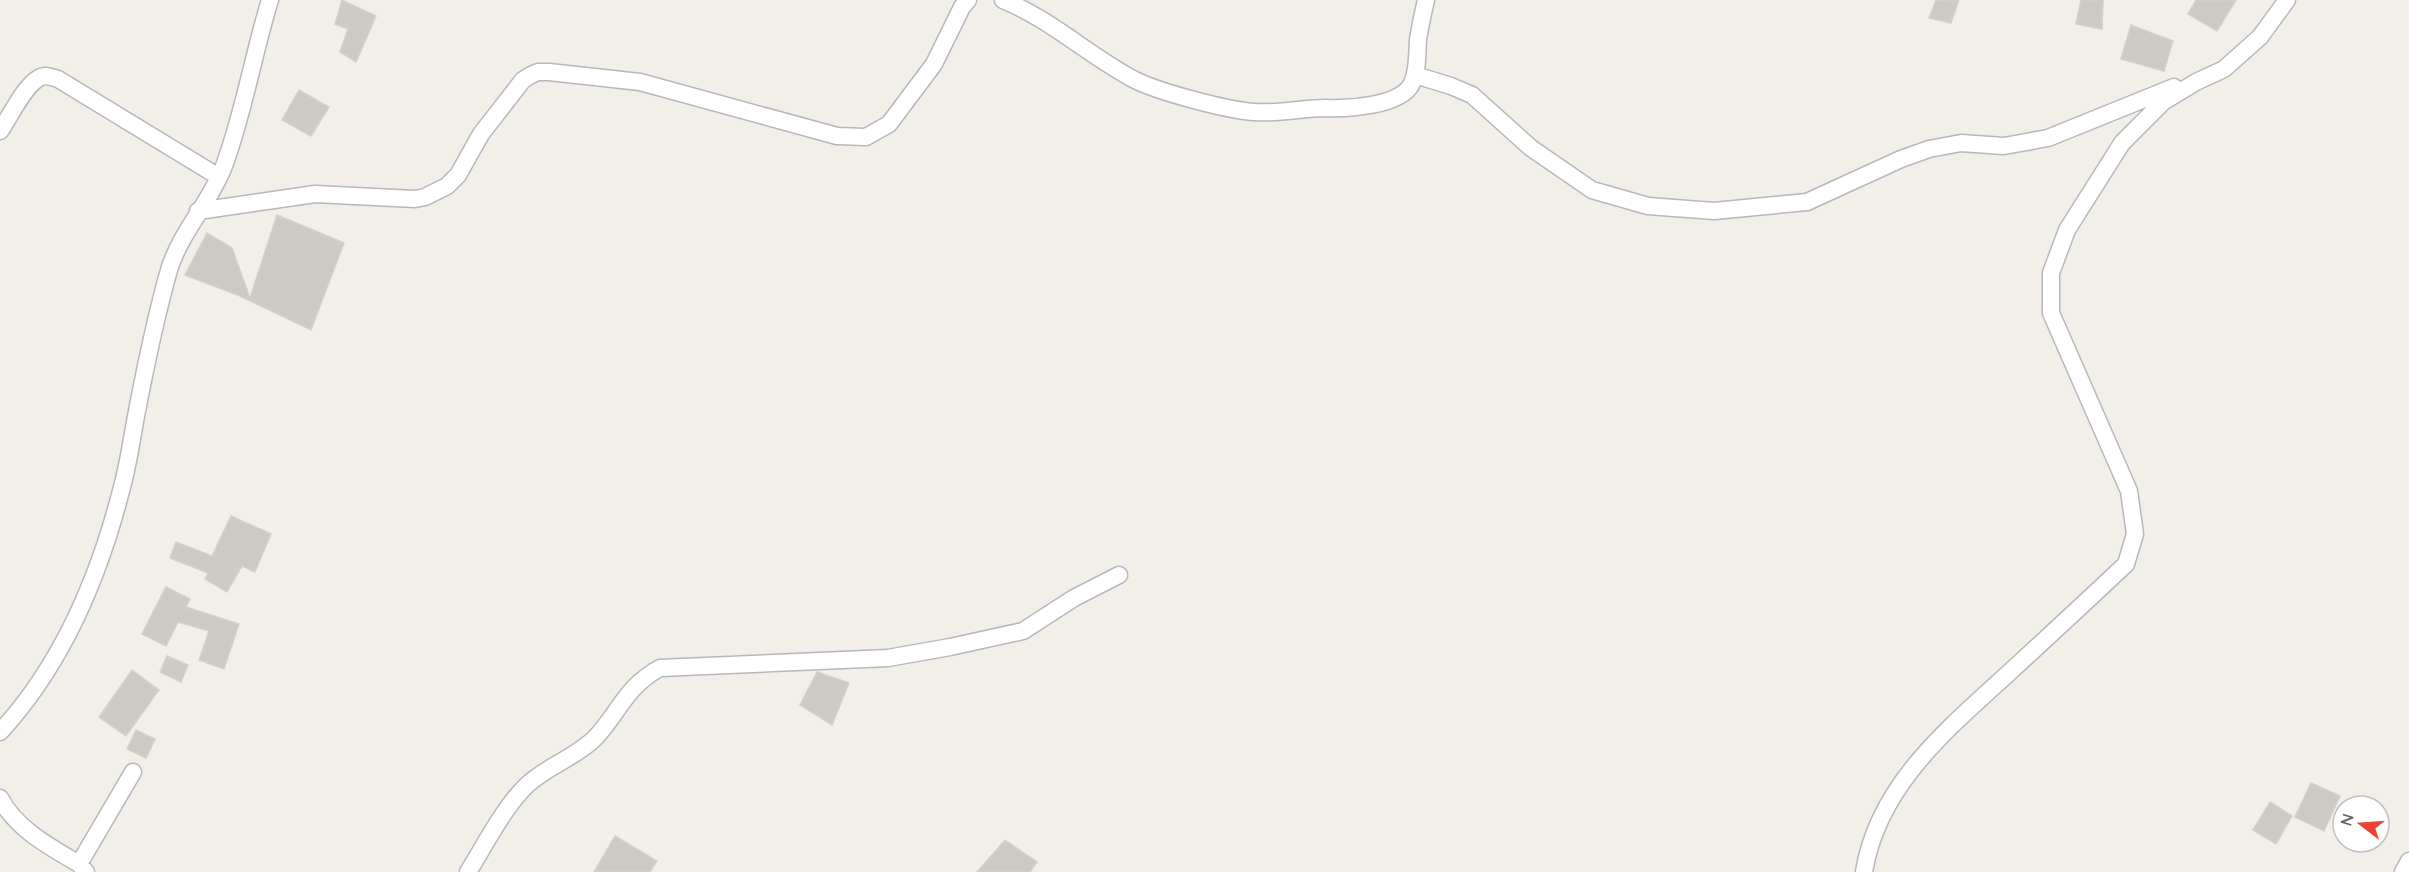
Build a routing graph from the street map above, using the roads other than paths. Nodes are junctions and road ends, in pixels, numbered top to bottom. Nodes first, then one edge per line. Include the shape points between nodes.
1 (270, 0) edge
2 (968, 0) edge
3 (1003, 0) edge
4 (1426, 0) edge
5 (2287, 0) edge
6 (1415, 75) junction
7 (2196, 82) junction
8 (0, 131) edge
9 (219, 177) junction
10 (198, 212) junction
11 (1119, 575) dead end
12 (0, 732) edge
13 (133, 772) dead end
14 (0, 798) edge
15 (2409, 861) edge
16 (82, 868) edge
17 (468, 872) edge
18 (1864, 872) edge
19 (2403, 872) edge

1 - 9 street
2 - 10 street via 934,64 889,124 866,137 837,136 640,82 538,72 524,80 481,134 458,175 436,193 415,199 315,194
3 - 6 street via 1028,10 1138,82 1253,112 1343,109 1383,102 1411,87
4 - 6 street
5 - 7 street via 2260,38 2224,69
6 - 7 street via 1472,95 1531,148 1592,190 1648,206 1714,211 1807,202 1929,149 1961,143 2004,146 2048,138
7 - 18 street via 2163,102 2122,143 2067,230 2051,273 2050,313 2129,491 2135,534 2126,564 1943,733 1910,770 1881,813
8 - 9 street via 29,87 46,76 58,79
9 - 10 street
10 - 12 street via 179,243 162,295 123,485 106,543 80,607 39,683
11 - 17 street via 1023,631 950,648 888,658 660,668 634,687 580,752 527,784
13 - 16 street
14 - 16 street via 23,826
15 - 19 street

